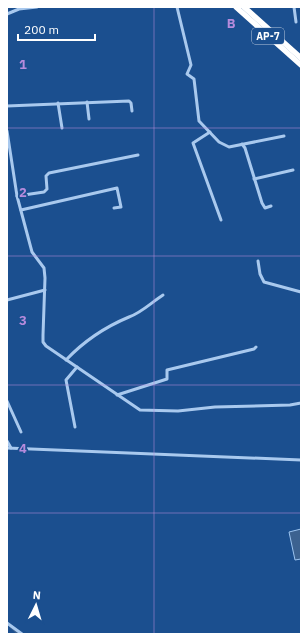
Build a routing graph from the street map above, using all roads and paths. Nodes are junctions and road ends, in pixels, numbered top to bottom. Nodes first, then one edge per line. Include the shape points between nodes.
1 (37, 7) edge
2 (177, 7) edge
3 (236, 7) edge
4 (244, 7) edge
5 (294, 7) edge
6 (7, 14) edge
7 (296, 22) dead end
8 (301, 58) edge
9 (301, 65) edge
10 (87, 102) junction
11 (58, 103) junction
12 (7, 106) edge
13 (132, 111) dead end
14 (89, 119) dead end
15 (62, 128) dead end
16 (7, 131) edge
17 (210, 132) junction
18 (7, 134) edge
19 (284, 136) dead end
20 (240, 144) junction
21 (138, 155) dead end
22 (293, 170) dead end
23 (254, 180) junction
24 (17, 196) junction
25 (271, 206) dead end
26 (114, 208) dead end
27 (21, 210) junction
28 (222, 220) dead end
29 (258, 261) dead end
30 (45, 290) junction
31 (301, 292) edge
32 (163, 295) dead end
33 (7, 300) edge
34 (256, 347) dead end
35 (66, 360) junction
36 (77, 367) junction
37 (117, 395) junction
38 (7, 401) edge
39 (301, 403) edge
40 (75, 427) dead end
41 (21, 432) dead end
42 (7, 440) edge
43 (9, 448) edge
44 (301, 460) edge
45 (7, 623) edge
46 (22, 634) edge

1 - 6 street via 19,9
2 - 17 street via 191,66 187,74 194,79 199,121
3 - 9 highway, AP-7
4 - 8 highway, AP-7
5 - 7 street
10 - 11 street
10 - 13 street via 129,101
10 - 14 street
11 - 12 street
11 - 15 street
16 - 18 street
17 - 20 street via 226,146
17 - 28 street via 193,143
18 - 24 street
19 - 20 street
20 - 23 street via 245,148
21 - 24 street via 49,173 46,176 47,189 44,192
22 - 23 street
23 - 25 street via 265,208
24 - 27 street
26 - 27 street via 121,207 117,188
27 - 30 street via 32,252 44,268
29 - 31 street via 264,282
30 - 33 street
30 - 35 street via 44,342
32 - 35 street via 76,348
34 - 37 street via 167,370 167,379
35 - 36 street
36 - 37 street
36 - 40 street via 66,380
37 - 39 street via 140,410 151,411 178,412 215,407
38 - 41 street
42 - 43 street
43 - 44 street
45 - 46 street

